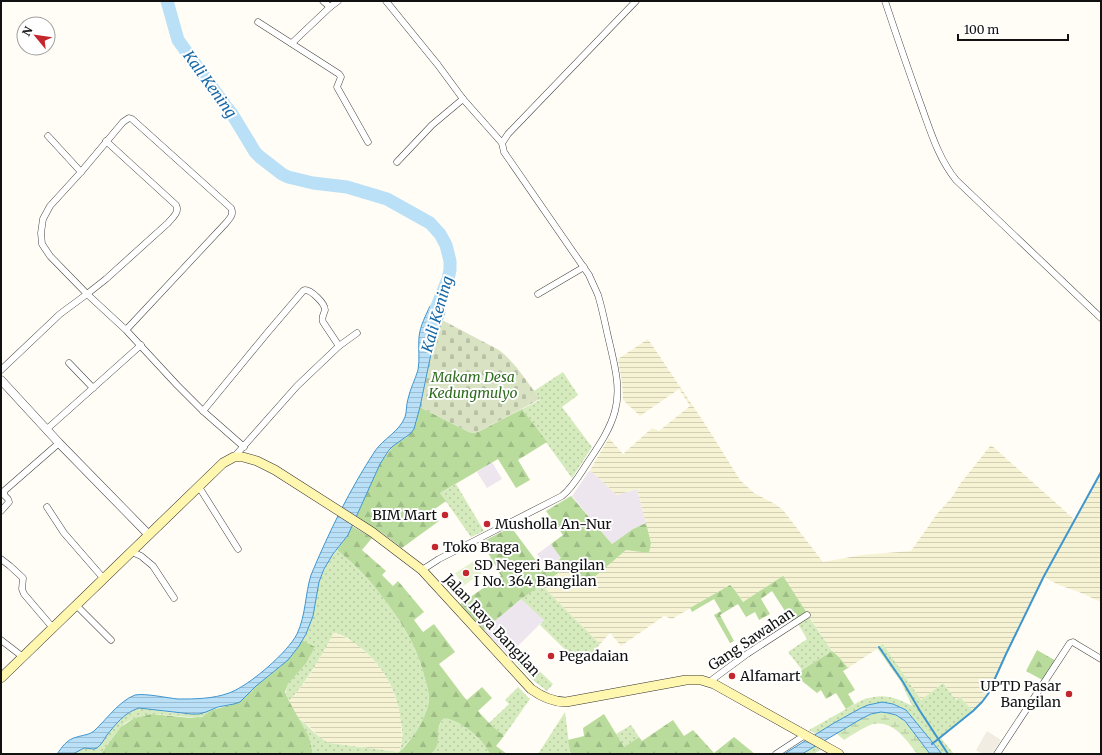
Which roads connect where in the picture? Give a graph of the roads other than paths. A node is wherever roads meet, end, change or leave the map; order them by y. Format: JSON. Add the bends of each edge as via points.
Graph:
{"nodes":[{"id":1,"x":323,"y":1,"type":"edge"},
{"id":2,"x":338,"y":1,"type":"edge"},
{"id":3,"x":386,"y":1,"type":"edge"},
{"id":4,"x":636,"y":1,"type":"edge"},
{"id":5,"x":885,"y":1,"type":"edge"},
{"id":6,"x":330,"y":7,"type":"junction"},
{"id":7,"x":258,"y":22,"type":"dead end"},
{"id":8,"x":292,"y":43,"type":"junction"},
{"id":9,"x":463,"y":98,"type":"junction"},
{"id":10,"x":48,"y":136,"type":"dead end"},
{"id":11,"x":106,"y":141,"type":"junction"},
{"id":12,"x":368,"y":142,"type":"dead end"},
{"id":13,"x":502,"y":143,"type":"junction"},
{"id":14,"x":397,"y":162,"type":"dead end"},
{"id":15,"x":81,"y":172,"type":"junction"},
{"id":16,"x":584,"y":267,"type":"junction"},
{"id":17,"x":87,"y":294,"type":"junction"},
{"id":18,"x":538,"y":294,"type":"dead end"},
{"id":19,"x":1101,"y":318,"type":"edge"},
{"id":20,"x":126,"y":330,"type":"junction"},
{"id":21,"x":357,"y":333,"type":"dead end"},
{"id":22,"x":141,"y":345,"type":"junction"},
{"id":23,"x":339,"y":346,"type":"junction"},
{"id":24,"x":69,"y":363,"type":"dead end"},
{"id":25,"x":1,"y":370,"type":"edge"},
{"id":26,"x":1,"y":380,"type":"edge"},
{"id":27,"x":93,"y":388,"type":"junction"},
{"id":28,"x":203,"y":411,"type":"junction"},
{"id":29,"x":46,"y":429,"type":"junction"},
{"id":30,"x":59,"y":443,"type":"junction"},
{"id":31,"x":244,"y":447,"type":"junction"},
{"id":32,"x":234,"y":457,"type":"junction"},
{"id":33,"x":199,"y":487,"type":"junction"},
{"id":34,"x":47,"y":507,"type":"dead end"},
{"id":35,"x":1,"y":511,"type":"edge"},
{"id":36,"x":149,"y":535,"type":"junction"},
{"id":37,"x":238,"y":550,"type":"dead end"},
{"id":38,"x":132,"y":552,"type":"junction"},
{"id":39,"x":1,"y":559,"type":"edge"},
{"id":40,"x":422,"y":570,"type":"junction"},
{"id":41,"x":104,"y":578,"type":"junction"},
{"id":42,"x":174,"y":598,"type":"dead end"},
{"id":43,"x":76,"y":605,"type":"junction"},
{"id":44,"x":806,"y":615,"type":"dead end"},
{"id":45,"x":53,"y":628,"type":"junction"},
{"id":46,"x":1,"y":640,"type":"edge"},
{"id":47,"x":111,"y":640,"type":"dead end"},
{"id":48,"x":23,"y":657,"type":"junction"},
{"id":49,"x":1101,"y":659,"type":"edge"},
{"id":50,"x":1,"y":678,"type":"edge"},
{"id":51,"x":709,"y":682,"type":"junction"},
{"id":52,"x":806,"y":736,"type":"junction"},
{"id":53,"x":776,"y":754,"type":"edge"},
{"id":54,"x":839,"y":754,"type":"edge"},
{"id":55,"x":997,"y":754,"type":"edge"}],
"edges":[{"from":1,"to":6,"type":"street"},
{"from":2,"to":6,"type":"street"},
{"from":3,"to":9,"type":"street"},
{"from":4,"to":13,"type":"street"},
{"from":5,"to":19,"type":"street","via":[[936,146],[947,168],[956,180]]},
{"from":6,"to":8,"type":"street"},
{"from":7,"to":8,"type":"street"},
{"from":8,"to":12,"type":"street","via":[[341,76],[337,87]]},
{"from":9,"to":13,"type":"street"},
{"from":9,"to":14,"type":"street","via":[[432,125]]},
{"from":10,"to":15,"type":"street"},
{"from":11,"to":15,"type":"street"},
{"from":11,"to":17,"type":"street","via":[[178,207],[168,223]]},
{"from":11,"to":20,"type":"street","via":[[126,119],[130,118],[232,211],[226,223]]},
{"from":13,"to":16,"type":"street","via":[[504,152]]},
{"from":15,"to":17,"type":"street","via":[[50,206],[43,219],[41,233],[42,244],[50,256]]},
{"from":16,"to":18,"type":"street"},
{"from":16,"to":40,"type":"street","via":[[600,302],[617,378],[616,404],[607,432],[573,484],[562,496]]},
{"from":17,"to":20,"type":"street"},
{"from":17,"to":25,"type":"street","via":[[60,314]]},
{"from":20,"to":22,"type":"street"},
{"from":21,"to":23,"type":"street"},
{"from":22,"to":27,"type":"street"},
{"from":22,"to":28,"type":"street"},
{"from":23,"to":28,"type":"street","via":[[322,322],[325,308],[323,304],[310,291],[305,290]]},
{"from":23,"to":31,"type":"street","via":[[297,386]]},
{"from":24,"to":27,"type":"street"},
{"from":26,"to":29,"type":"street"},
{"from":27,"to":29,"type":"street"},
{"from":28,"to":31,"type":"street"},
{"from":29,"to":30,"type":"street"},
{"from":30,"to":35,"type":"street","via":[[4,491],[8,502]]},
{"from":30,"to":36,"type":"street"},
{"from":31,"to":32,"type":"street"},
{"from":32,"to":33,"type":"main road","via":[[223,463]]},
{"from":32,"to":40,"type":"main road","name":"Jalan Raya Bangilan","via":[[257,461],[275,470],[389,544]]},
{"from":33,"to":36,"type":"main road"},
{"from":33,"to":37,"type":"street"},
{"from":34,"to":41,"type":"street","via":[[64,533]]},
{"from":36,"to":38,"type":"main road"},
{"from":38,"to":41,"type":"main road"},
{"from":38,"to":42,"type":"street","via":[[154,566]]},
{"from":39,"to":45,"type":"street","via":[[23,578],[24,594]]},
{"from":40,"to":51,"type":"main road","name":"Jalan Raya Bangilan","via":[[532,689],[550,700],[566,702],[686,680]]},
{"from":41,"to":43,"type":"main road"},
{"from":43,"to":45,"type":"main road"},
{"from":43,"to":47,"type":"street"},
{"from":44,"to":51,"type":"street","name":"Gang Sawahan"},
{"from":45,"to":48,"type":"main road"},
{"from":46,"to":48,"type":"street"},
{"from":48,"to":50,"type":"main road"},
{"from":49,"to":55,"type":"street","via":[[1071,642]]},
{"from":51,"to":52,"type":"main road","name":"Jalan Raya Bangilan"},
{"from":52,"to":53,"type":"street"},
{"from":52,"to":54,"type":"main road","name":"Jalan Raya Bangilan"}]}
